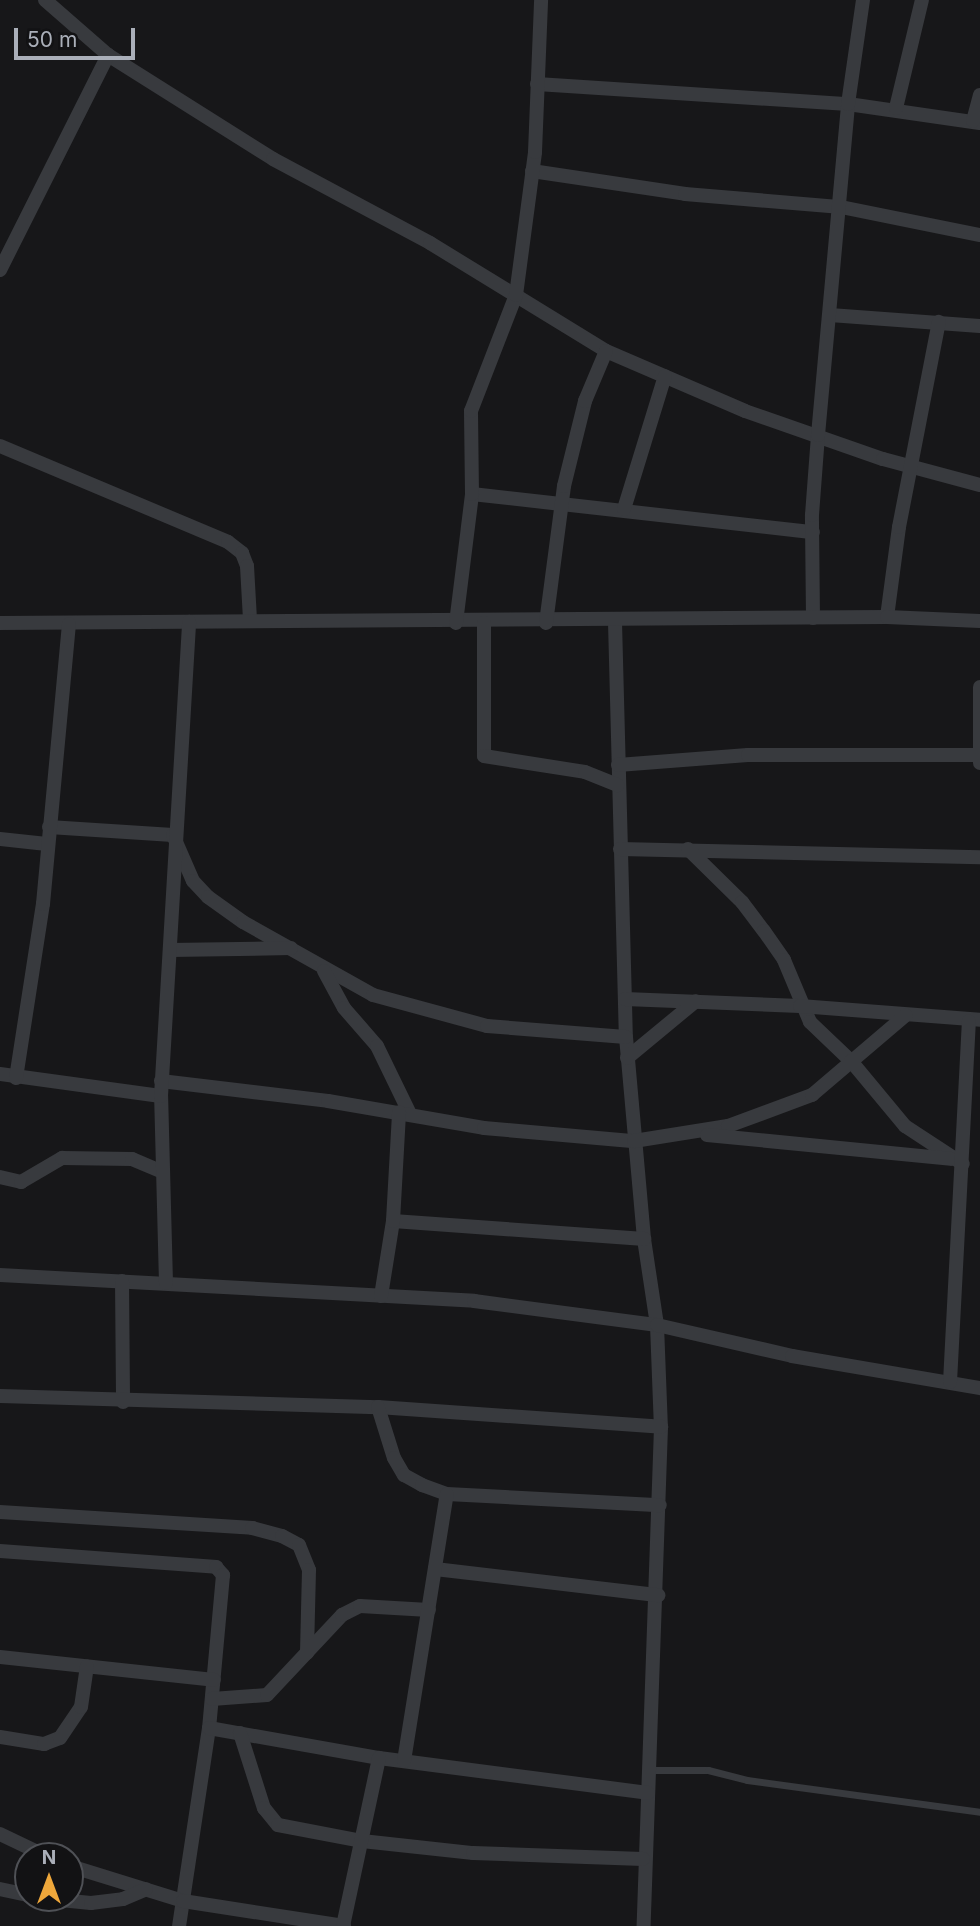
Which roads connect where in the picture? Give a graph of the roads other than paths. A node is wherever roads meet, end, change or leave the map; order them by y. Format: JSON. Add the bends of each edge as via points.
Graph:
{"nodes":[{"id":1,"x":45,"y":0,"type":"edge"},
{"id":2,"x":541,"y":0,"type":"edge"},
{"id":3,"x":863,"y":0,"type":"edge"},
{"id":4,"x":922,"y":0,"type":"edge"},
{"id":5,"x":108,"y":55,"type":"junction"},
{"id":6,"x":537,"y":84,"type":"junction"},
{"id":7,"x":980,"y":95,"type":"edge"},
{"id":8,"x":848,"y":104,"type":"junction"},
{"id":9,"x":896,"y":108,"type":"junction"},
{"id":10,"x":976,"y":122,"type":"edge"},
{"id":11,"x":532,"y":171,"type":"junction"},
{"id":12,"x":841,"y":207,"type":"junction"},
{"id":13,"x":980,"y":235,"type":"edge"},
{"id":14,"x":0,"y":270,"type":"edge"},
{"id":15,"x":516,"y":295,"type":"junction"},
{"id":16,"x":830,"y":314,"type":"junction"},
{"id":17,"x":939,"y":322,"type":"junction"},
{"id":18,"x":980,"y":326,"type":"edge"},
{"id":19,"x":606,"y":351,"type":"junction"},
{"id":20,"x":665,"y":376,"type":"junction"},
{"id":21,"x":818,"y":435,"type":"junction"},
{"id":22,"x":0,"y":446,"type":"edge"},
{"id":23,"x":912,"y":467,"type":"junction"},
{"id":24,"x":980,"y":485,"type":"edge"},
{"id":25,"x":472,"y":494,"type":"junction"},
{"id":26,"x":562,"y":501,"type":"junction"},
{"id":27,"x":624,"y":509,"type":"junction"},
{"id":28,"x":813,"y":532,"type":"junction"},
{"id":29,"x":887,"y":617,"type":"junction"},
{"id":30,"x":813,"y":618,"type":"junction"},
{"id":31,"x":250,"y":620,"type":"junction"},
{"id":32,"x":980,"y":621,"type":"edge"},
{"id":33,"x":189,"y":622,"type":"junction"},
{"id":34,"x":614,"y":622,"type":"junction"},
{"id":35,"x":0,"y":623,"type":"edge"},
{"id":36,"x":456,"y":623,"type":"junction"},
{"id":37,"x":484,"y":623,"type":"junction"},
{"id":38,"x":546,"y":623,"type":"junction"},
{"id":39,"x":69,"y":624,"type":"junction"},
{"id":40,"x":980,"y":687,"type":"edge"},
{"id":41,"x":979,"y":759,"type":"edge"},
{"id":42,"x":618,"y":765,"type":"junction"},
{"id":43,"x":618,"y":785,"type":"junction"},
{"id":44,"x":49,"y":827,"type":"junction"},
{"id":45,"x":173,"y":835,"type":"junction"},
{"id":46,"x":0,"y":839,"type":"edge"},
{"id":47,"x":47,"y":844,"type":"junction"},
{"id":48,"x":620,"y":849,"type":"junction"},
{"id":49,"x":688,"y":849,"type":"junction"},
{"id":50,"x":980,"y":857,"type":"edge"},
{"id":51,"x":292,"y":948,"type":"junction"},
{"id":52,"x":170,"y":950,"type":"junction"},
{"id":53,"x":324,"y":970,"type":"junction"},
{"id":54,"x":625,"y":999,"type":"junction"},
{"id":55,"x":696,"y":1001,"type":"junction"},
{"id":56,"x":800,"y":1006,"type":"junction"},
{"id":57,"x":906,"y":1015,"type":"junction"},
{"id":58,"x":974,"y":1020,"type":"edge"},
{"id":59,"x":626,"y":1037,"type":"junction"},
{"id":60,"x":627,"y":1058,"type":"junction"},
{"id":61,"x":851,"y":1061,"type":"junction"},
{"id":62,"x":0,"y":1074,"type":"edge"},
{"id":63,"x":16,"y":1078,"type":"junction"},
{"id":64,"x":161,"y":1081,"type":"junction"},
{"id":65,"x":160,"y":1096,"type":"junction"},
{"id":66,"x":405,"y":1113,"type":"junction"},
{"id":67,"x":695,"y":1134,"type":"junction"},
{"id":68,"x":634,"y":1141,"type":"junction"},
{"id":69,"x":957,"y":1162,"type":"junction"},
{"id":70,"x":162,"y":1172,"type":"junction"},
{"id":71,"x":0,"y":1177,"type":"edge"},
{"id":72,"x":393,"y":1221,"type":"junction"},
{"id":73,"x":644,"y":1239,"type":"junction"},
{"id":74,"x":0,"y":1275,"type":"edge"},
{"id":75,"x":122,"y":1281,"type":"junction"},
{"id":76,"x":166,"y":1283,"type":"junction"},
{"id":77,"x":381,"y":1296,"type":"junction"},
{"id":78,"x":657,"y":1325,"type":"junction"},
{"id":79,"x":950,"y":1382,"type":"junction"},
{"id":80,"x":980,"y":1388,"type":"edge"},
{"id":81,"x":0,"y":1396,"type":"edge"},
{"id":82,"x":122,"y":1402,"type":"junction"},
{"id":83,"x":378,"y":1407,"type":"junction"},
{"id":84,"x":661,"y":1427,"type":"junction"},
{"id":85,"x":447,"y":1494,"type":"junction"},
{"id":86,"x":660,"y":1505,"type":"junction"},
{"id":87,"x":0,"y":1512,"type":"edge"},
{"id":88,"x":0,"y":1551,"type":"edge"},
{"id":89,"x":435,"y":1569,"type":"junction"},
{"id":90,"x":657,"y":1595,"type":"junction"},
{"id":91,"x":429,"y":1609,"type":"junction"},
{"id":92,"x":307,"y":1653,"type":"junction"},
{"id":93,"x":0,"y":1657,"type":"edge"},
{"id":94,"x":87,"y":1666,"type":"junction"},
{"id":95,"x":214,"y":1680,"type":"junction"},
{"id":96,"x":212,"y":1699,"type":"junction"},
{"id":97,"x":209,"y":1728,"type":"junction"},
{"id":98,"x":240,"y":1733,"type":"junction"},
{"id":99,"x":0,"y":1737,"type":"edge"},
{"id":100,"x":379,"y":1758,"type":"junction"},
{"id":101,"x":404,"y":1760,"type":"junction"},
{"id":102,"x":649,"y":1770,"type":"junction"},
{"id":103,"x":648,"y":1793,"type":"junction"},
{"id":104,"x":980,"y":1811,"type":"edge"},
{"id":105,"x":0,"y":1834,"type":"edge"},
{"id":106,"x":362,"y":1841,"type":"junction"},
{"id":107,"x":17,"y":1842,"type":"edge"},
{"id":108,"x":643,"y":1860,"type":"junction"},
{"id":109,"x":84,"y":1870,"type":"edge"},
{"id":110,"x":146,"y":1889,"type":"junction"},
{"id":111,"x":183,"y":1901,"type":"junction"},
{"id":112,"x":84,"y":1902,"type":"edge"},
{"id":113,"x":180,"y":1926,"type":"edge"},
{"id":114,"x":344,"y":1926,"type":"edge"},
{"id":115,"x":644,"y":1926,"type":"edge"}],
"edges":[{"from":1,"to":5,"type":"street"},
{"from":2,"to":6,"type":"street"},
{"from":3,"to":8,"type":"street"},
{"from":4,"to":9,"type":"street"},
{"from":5,"to":14,"type":"street"},
{"from":5,"to":15,"type":"street","via":[[273,159]]},
{"from":6,"to":8,"type":"street"},
{"from":6,"to":11,"type":"street"},
{"from":7,"to":10,"type":"street"},
{"from":8,"to":9,"type":"street"},
{"from":8,"to":12,"type":"street"},
{"from":9,"to":10,"type":"street"},
{"from":11,"to":12,"type":"street","via":[[685,194]]},
{"from":11,"to":15,"type":"street"},
{"from":12,"to":13,"type":"street"},
{"from":12,"to":16,"type":"street"},
{"from":15,"to":19,"type":"street"},
{"from":15,"to":25,"type":"street","via":[[471,411]]},
{"from":16,"to":17,"type":"street"},
{"from":16,"to":21,"type":"street"},
{"from":17,"to":18,"type":"street"},
{"from":17,"to":23,"type":"street"},
{"from":19,"to":20,"type":"street"},
{"from":19,"to":26,"type":"street","via":[[585,401]]},
{"from":20,"to":21,"type":"street"},
{"from":20,"to":27,"type":"street"},
{"from":21,"to":23,"type":"street"},
{"from":21,"to":28,"type":"street"},
{"from":22,"to":31,"type":"street","via":[[228,542],[242,553],[247,566]]},
{"from":23,"to":24,"type":"street"},
{"from":23,"to":29,"type":"street"},
{"from":25,"to":26,"type":"street"},
{"from":25,"to":36,"type":"street"},
{"from":26,"to":27,"type":"street"},
{"from":26,"to":38,"type":"street"},
{"from":27,"to":28,"type":"street"},
{"from":28,"to":30,"type":"street"},
{"from":29,"to":30,"type":"street"},
{"from":29,"to":32,"type":"street"},
{"from":30,"to":34,"type":"street"},
{"from":31,"to":33,"type":"street"},
{"from":31,"to":36,"type":"street"},
{"from":33,"to":39,"type":"street"},
{"from":33,"to":45,"type":"street"},
{"from":34,"to":38,"type":"street"},
{"from":34,"to":42,"type":"street"},
{"from":35,"to":39,"type":"street"},
{"from":36,"to":37,"type":"street"},
{"from":37,"to":38,"type":"street"},
{"from":37,"to":43,"type":"street","via":[[484,756],[585,772]]},
{"from":39,"to":44,"type":"street"},
{"from":40,"to":41,"type":"street"},
{"from":41,"to":42,"type":"street","via":[[748,755]]},
{"from":42,"to":43,"type":"street"},
{"from":43,"to":48,"type":"street"},
{"from":44,"to":45,"type":"street"},
{"from":44,"to":47,"type":"street"},
{"from":45,"to":51,"type":"street","via":[[193,881],[208,897]]},
{"from":45,"to":52,"type":"street"},
{"from":46,"to":47,"type":"street"},
{"from":47,"to":63,"type":"street"},
{"from":48,"to":49,"type":"street"},
{"from":48,"to":54,"type":"street"},
{"from":49,"to":50,"type":"street"},
{"from":49,"to":56,"type":"street","via":[[743,902],[764,931],[784,960]]},
{"from":51,"to":52,"type":"street"},
{"from":51,"to":53,"type":"street"},
{"from":52,"to":64,"type":"street"},
{"from":53,"to":59,"type":"street","via":[[348,985],[428,1013],[540,1033]]},
{"from":53,"to":66,"type":"street","via":[[344,1008],[377,1046]]},
{"from":54,"to":55,"type":"street"},
{"from":54,"to":59,"type":"street"},
{"from":55,"to":56,"type":"street"},
{"from":55,"to":60,"type":"street"},
{"from":56,"to":57,"type":"street"},
{"from":56,"to":61,"type":"street","via":[[810,1022]]},
{"from":57,"to":58,"type":"street"},
{"from":57,"to":61,"type":"street"},
{"from":58,"to":69,"type":"street"},
{"from":59,"to":60,"type":"street"},
{"from":60,"to":68,"type":"street"},
{"from":61,"to":67,"type":"street","via":[[811,1095]]},
{"from":61,"to":69,"type":"street","via":[[889,1110]]},
{"from":62,"to":63,"type":"street"},
{"from":63,"to":65,"type":"street"},
{"from":64,"to":65,"type":"street"},
{"from":64,"to":66,"type":"street"},
{"from":65,"to":70,"type":"street"},
{"from":66,"to":68,"type":"street","via":[[484,1128]]},
{"from":66,"to":72,"type":"street"},
{"from":67,"to":68,"type":"street"},
{"from":67,"to":69,"type":"street"},
{"from":68,"to":73,"type":"street"},
{"from":69,"to":79,"type":"street"},
{"from":70,"to":71,"type":"street","via":[[131,1159],[62,1158],[21,1182]]},
{"from":70,"to":76,"type":"street"},
{"from":72,"to":73,"type":"street"},
{"from":72,"to":77,"type":"street"},
{"from":73,"to":78,"type":"street"},
{"from":74,"to":75,"type":"street"},
{"from":75,"to":76,"type":"street"},
{"from":75,"to":82,"type":"street"},
{"from":76,"to":77,"type":"street"},
{"from":77,"to":78,"type":"street","via":[[474,1301]]},
{"from":78,"to":79,"type":"street","via":[[792,1356]]},
{"from":78,"to":84,"type":"street"},
{"from":79,"to":80,"type":"street"},
{"from":81,"to":82,"type":"street"},
{"from":82,"to":83,"type":"street"},
{"from":83,"to":84,"type":"street"},
{"from":83,"to":85,"type":"street","via":[[404,1475]]},
{"from":84,"to":86,"type":"street"},
{"from":85,"to":86,"type":"street"},
{"from":85,"to":89,"type":"street"},
{"from":86,"to":90,"type":"street"},
{"from":87,"to":92,"type":"street","via":[[252,1528],[282,1536],[299,1545],[309,1570]]},
{"from":88,"to":95,"type":"street","via":[[216,1567],[223,1575],[223,1591]]},
{"from":89,"to":90,"type":"street"},
{"from":89,"to":91,"type":"street"},
{"from":90,"to":102,"type":"street"},
{"from":91,"to":92,"type":"street","via":[[360,1605],[342,1615]]},
{"from":91,"to":101,"type":"street"},
{"from":92,"to":96,"type":"street","via":[[267,1695]]},
{"from":93,"to":94,"type":"street"},
{"from":94,"to":95,"type":"street"},
{"from":94,"to":99,"type":"street","via":[[81,1707],[60,1738],[44,1744]]},
{"from":95,"to":96,"type":"street"},
{"from":96,"to":97,"type":"street"},
{"from":97,"to":98,"type":"street"},
{"from":97,"to":111,"type":"street"},
{"from":98,"to":100,"type":"street"},
{"from":98,"to":106,"type":"street","via":[[264,1808],[278,1825]]},
{"from":100,"to":101,"type":"street"},
{"from":100,"to":106,"type":"street"},
{"from":101,"to":103,"type":"street"},
{"from":102,"to":103,"type":"street"},
{"from":102,"to":104,"type":"lane","via":[[708,1770],[747,1780]]},
{"from":103,"to":108,"type":"street"},
{"from":105,"to":107,"type":"street"},
{"from":106,"to":108,"type":"street","via":[[473,1853]]},
{"from":106,"to":114,"type":"street"},
{"from":108,"to":115,"type":"street"},
{"from":109,"to":110,"type":"street"},
{"from":110,"to":111,"type":"street"},
{"from":110,"to":112,"type":"street","via":[[123,1899]]},
{"from":111,"to":113,"type":"street"},
{"from":111,"to":114,"type":"street"}]}
